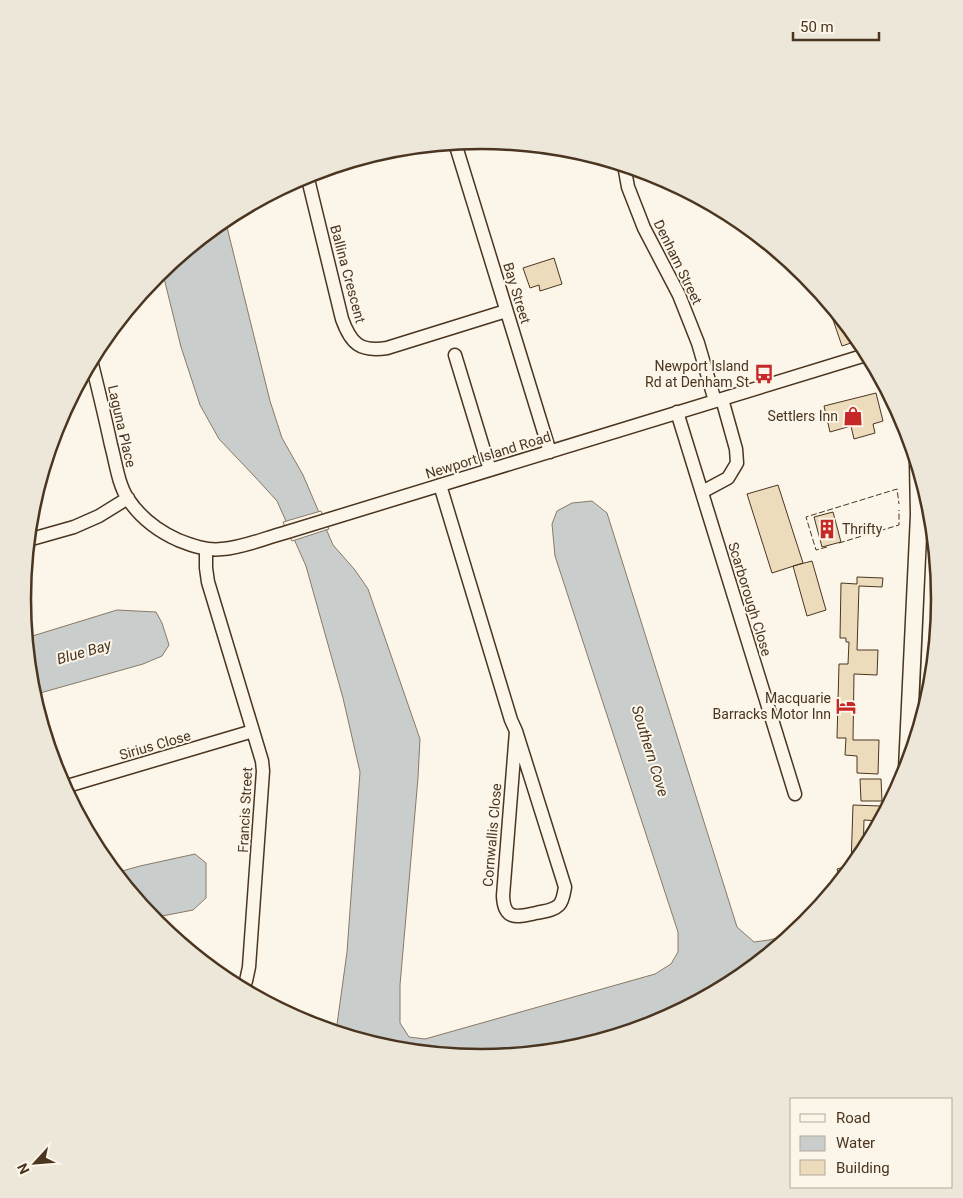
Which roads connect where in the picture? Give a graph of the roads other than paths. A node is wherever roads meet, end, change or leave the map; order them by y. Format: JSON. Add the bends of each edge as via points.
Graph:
{"nodes":[{"id":1,"x":457,"y":150,"type":"edge"},
{"id":2,"x":625,"y":173,"type":"edge"},
{"id":3,"x":309,"y":183,"type":"edge"},
{"id":4,"x":506,"y":311,"type":"junction"},
{"id":5,"x":455,"y":355,"type":"dead end"},
{"id":6,"x":861,"y":357,"type":"edge"},
{"id":7,"x":94,"y":371,"type":"edge"},
{"id":8,"x":718,"y":400,"type":"junction"},
{"id":9,"x":677,"y":412,"type":"junction"},
{"id":10,"x":550,"y":452,"type":"junction"},
{"id":11,"x":490,"y":470,"type":"junction"},
{"id":12,"x":440,"y":485,"type":"junction"},
{"id":13,"x":702,"y":492,"type":"junction"},
{"id":14,"x":919,"y":493,"type":"edge"},
{"id":15,"x":128,"y":498,"type":"junction"},
{"id":16,"x":35,"y":538,"type":"edge"},
{"id":17,"x":206,"y":549,"type":"junction"},
{"id":18,"x":913,"y":726,"type":"edge"},
{"id":19,"x":254,"y":731,"type":"junction"},
{"id":20,"x":516,"y":731,"type":"junction"},
{"id":21,"x":72,"y":785,"type":"edge"},
{"id":22,"x":795,"y":794,"type":"dead end"},
{"id":23,"x":245,"y":982,"type":"edge"}],
"edges":[{"from":1,"to":4,"type":"street","name":"Bay Street"},
{"from":2,"to":8,"type":"street","name":"Denham Street","via":[[644,228],[680,295]]},
{"from":3,"to":4,"type":"street","name":"Ballina Crescent","via":[[342,319],[354,342],[368,349],[387,348]]},
{"from":4,"to":10,"type":"street","name":"Bay Street"},
{"from":5,"to":11,"type":"street"},
{"from":6,"to":8,"type":"street","name":"Newport Island Road"},
{"from":7,"to":15,"type":"street","name":"Laguna Place","via":[[119,477]]},
{"from":8,"to":9,"type":"street","name":"Newport Island Road"},
{"from":8,"to":13,"type":"street","name":"Denham Street","via":[[736,449],[737,463],[728,478]]},
{"from":9,"to":10,"type":"street","name":"Newport Island Road"},
{"from":9,"to":13,"type":"street","name":"Scarborough Close"},
{"from":10,"to":11,"type":"street","name":"Newport Island Road"},
{"from":11,"to":12,"type":"street","name":"Newport Island Road"},
{"from":12,"to":17,"type":"street","name":"Newport Island Road","via":[[240,546]]},
{"from":12,"to":20,"type":"street","name":"Cornwallis Close"},
{"from":13,"to":22,"type":"street","name":"Scarborough Close"},
{"from":14,"to":18,"type":"main road"},
{"from":15,"to":16,"type":"street","via":[[74,527]]},
{"from":15,"to":17,"type":"street","name":"Newport Island Road","via":[[153,526],[189,545]]},
{"from":17,"to":19,"type":"street","name":"Francis Street","via":[[208,582]]},
{"from":19,"to":21,"type":"street","name":"Sirius Close"},
{"from":19,"to":23,"type":"street","name":"Francis Street","via":[[262,761],[263,782]]},
{"from":20,"to":20,"type":"street","name":"Cornwallis Close","via":[[565,887],[560,904],[552,910],[522,916],[507,913],[503,905]]}]}
